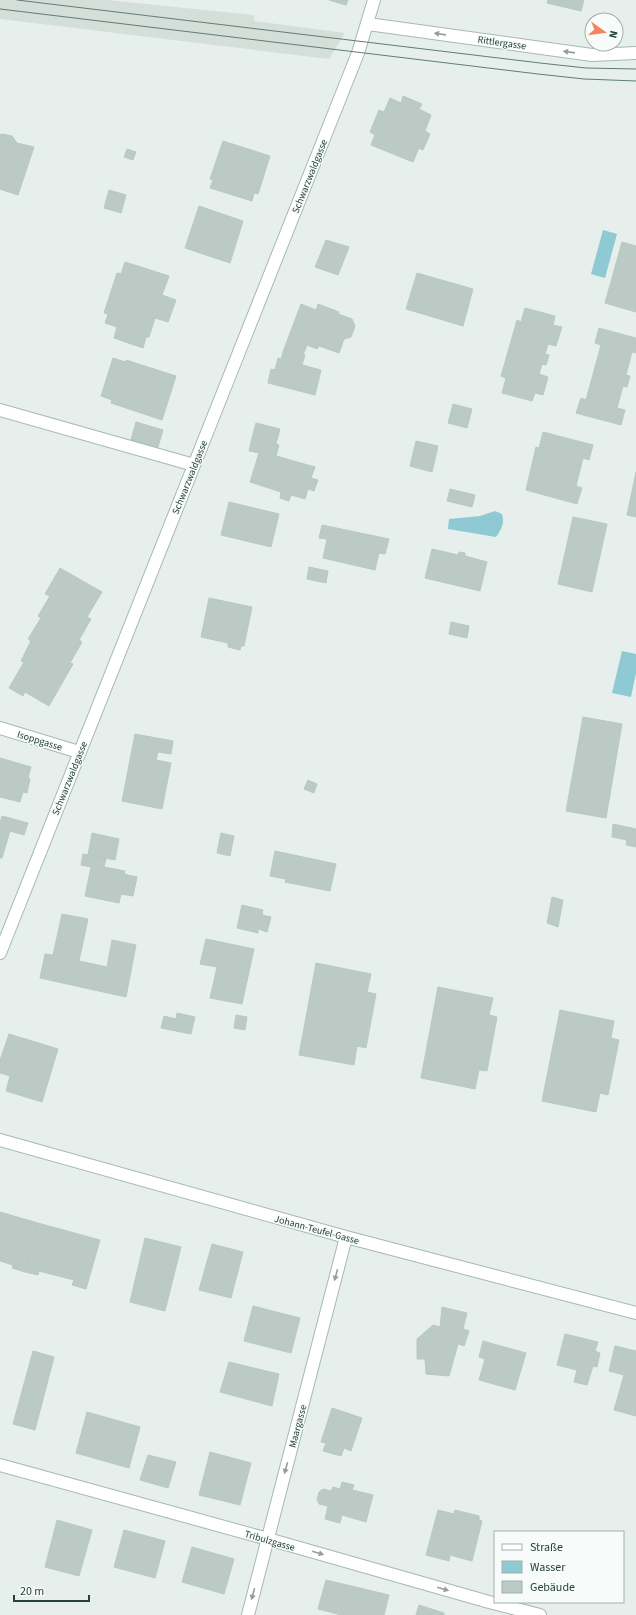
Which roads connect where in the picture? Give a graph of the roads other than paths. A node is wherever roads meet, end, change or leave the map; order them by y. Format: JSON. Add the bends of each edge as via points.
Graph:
{"nodes":[{"id":1,"x":374,"y":0,"type":"edge"},
{"id":2,"x":368,"y":24,"type":"junction"},
{"id":3,"x":636,"y":53,"type":"edge"},
{"id":4,"x":0,"y":410,"type":"edge"},
{"id":5,"x":194,"y":465,"type":"junction"},
{"id":6,"x":0,"y":728,"type":"edge"},
{"id":7,"x":79,"y":752,"type":"junction"},
{"id":8,"x":0,"y":953,"type":"edge"},
{"id":9,"x":0,"y":1140,"type":"edge"},
{"id":10,"x":346,"y":1237,"type":"junction"},
{"id":11,"x":636,"y":1313,"type":"edge"},
{"id":12,"x":0,"y":1465,"type":"edge"},
{"id":13,"x":268,"y":1539,"type":"junction"},
{"id":14,"x":248,"y":1615,"type":"edge"},
{"id":15,"x":540,"y":1615,"type":"edge"}],
"edges":[{"from":1,"to":2,"type":"street","name":"Schwarzwaldgasse"},
{"from":3,"to":2,"type":"street","name":"Rittlergasse","one_way":true,"via":[[592,55]]},
{"from":2,"to":5,"type":"street","name":"Schwarzwaldgasse"},
{"from":4,"to":5,"type":"street"},
{"from":5,"to":7,"type":"street","name":"Schwarzwaldgasse"},
{"from":6,"to":7,"type":"street","name":"Isoppgasse"},
{"from":7,"to":8,"type":"street","name":"Schwarzwaldgasse"},
{"from":9,"to":10,"type":"street","name":"Johann-Teufel-Gasse"},
{"from":10,"to":11,"type":"street","name":"Johann-Teufel-Gasse"},
{"from":10,"to":13,"type":"street","name":"Maargasse","one_way":true},
{"from":12,"to":13,"type":"street","name":"Tribulzgasse"},
{"from":13,"to":14,"type":"street","name":"Maargasse","one_way":true},
{"from":13,"to":15,"type":"street","name":"Tribulzgasse","one_way":true}]}
